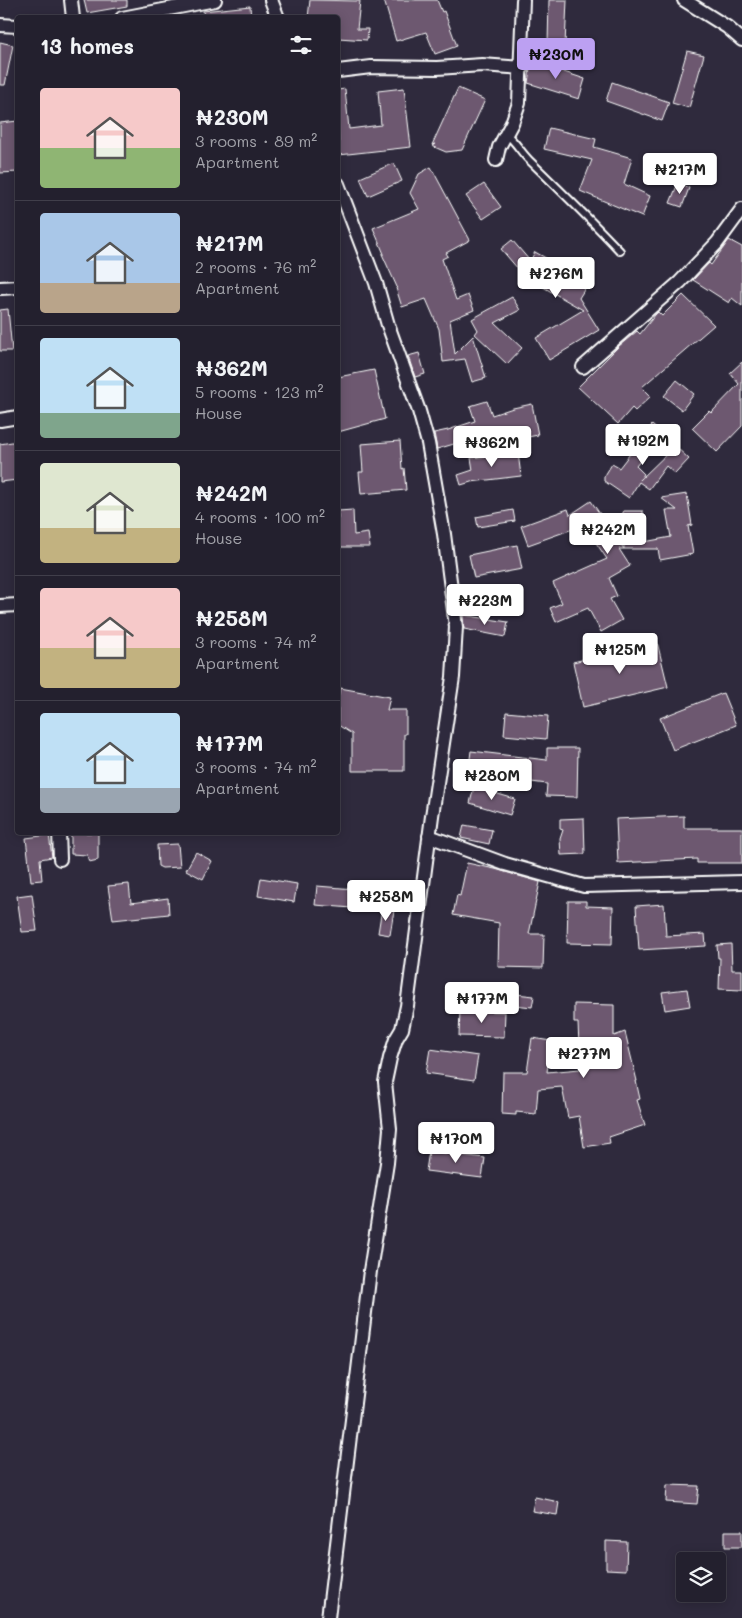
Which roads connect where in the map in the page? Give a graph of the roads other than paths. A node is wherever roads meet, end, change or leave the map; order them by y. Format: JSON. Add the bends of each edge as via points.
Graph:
{"nodes":[{"id":1,"x":71,"y":0,"type":"edge"},
{"id":2,"x":215,"y":0,"type":"edge"},
{"id":3,"x":271,"y":0,"type":"edge"},
{"id":4,"x":523,"y":0,"type":"edge"},
{"id":5,"x":684,"y":0,"type":"edge"},
{"id":6,"x":73,"y":15,"type":"edge"},
{"id":7,"x":138,"y":15,"type":"edge"},
{"id":8,"x":277,"y":15,"type":"edge"},
{"id":9,"x":0,"y":25,"type":"edge"},
{"id":10,"x":15,"y":26,"type":"edge"},
{"id":11,"x":742,"y":40,"type":"edge"},
{"id":12,"x":522,"y":68,"type":"junction"},
{"id":13,"x":340,"y":71,"type":"edge"},
{"id":14,"x":506,"y":134,"type":"junction"},
{"id":15,"x":496,"y":160,"type":"dead end"},
{"id":16,"x":340,"y":189,"type":"edge"},
{"id":17,"x":742,"y":209,"type":"edge"},
{"id":18,"x":620,"y":251,"type":"dead end"},
{"id":19,"x":0,"y":288,"type":"edge"},
{"id":20,"x":15,"y":288,"type":"edge"},
{"id":21,"x":583,"y":367,"type":"dead end"},
{"id":22,"x":15,"y":418,"type":"edge"},
{"id":23,"x":0,"y":420,"type":"edge"},
{"id":24,"x":0,"y":606,"type":"edge"},
{"id":25,"x":15,"y":606,"type":"edge"},
{"id":26,"x":59,"y":835,"type":"edge"},
{"id":27,"x":429,"y":836,"type":"junction"},
{"id":28,"x":60,"y":859,"type":"dead end"},
{"id":29,"x":742,"y":882,"type":"edge"},
{"id":30,"x":328,"y":1618,"type":"edge"}],
"edges":[{"from":1,"to":6,"type":"street"},
{"from":2,"to":7,"type":"street"},
{"from":3,"to":8,"type":"street"},
{"from":4,"to":12,"type":"street"},
{"from":5,"to":11,"type":"street"},
{"from":9,"to":10,"type":"street"},
{"from":12,"to":13,"type":"street","via":[[482,65]]},
{"from":12,"to":14,"type":"street","via":[[519,103]]},
{"from":14,"to":15,"type":"street"},
{"from":14,"to":18,"type":"lane"},
{"from":16,"to":27,"type":"street","via":[[419,411],[446,544],[456,627],[453,677]]},
{"from":17,"to":21,"type":"street","via":[[717,243],[680,282]]},
{"from":19,"to":20,"type":"street"},
{"from":22,"to":23,"type":"street"},
{"from":24,"to":25,"type":"street"},
{"from":26,"to":28,"type":"street"},
{"from":27,"to":29,"type":"street","via":[[504,864],[584,886]]},
{"from":27,"to":30,"type":"street","via":[[407,1006],[385,1082],[390,1129],[387,1163],[370,1271]]}]}
